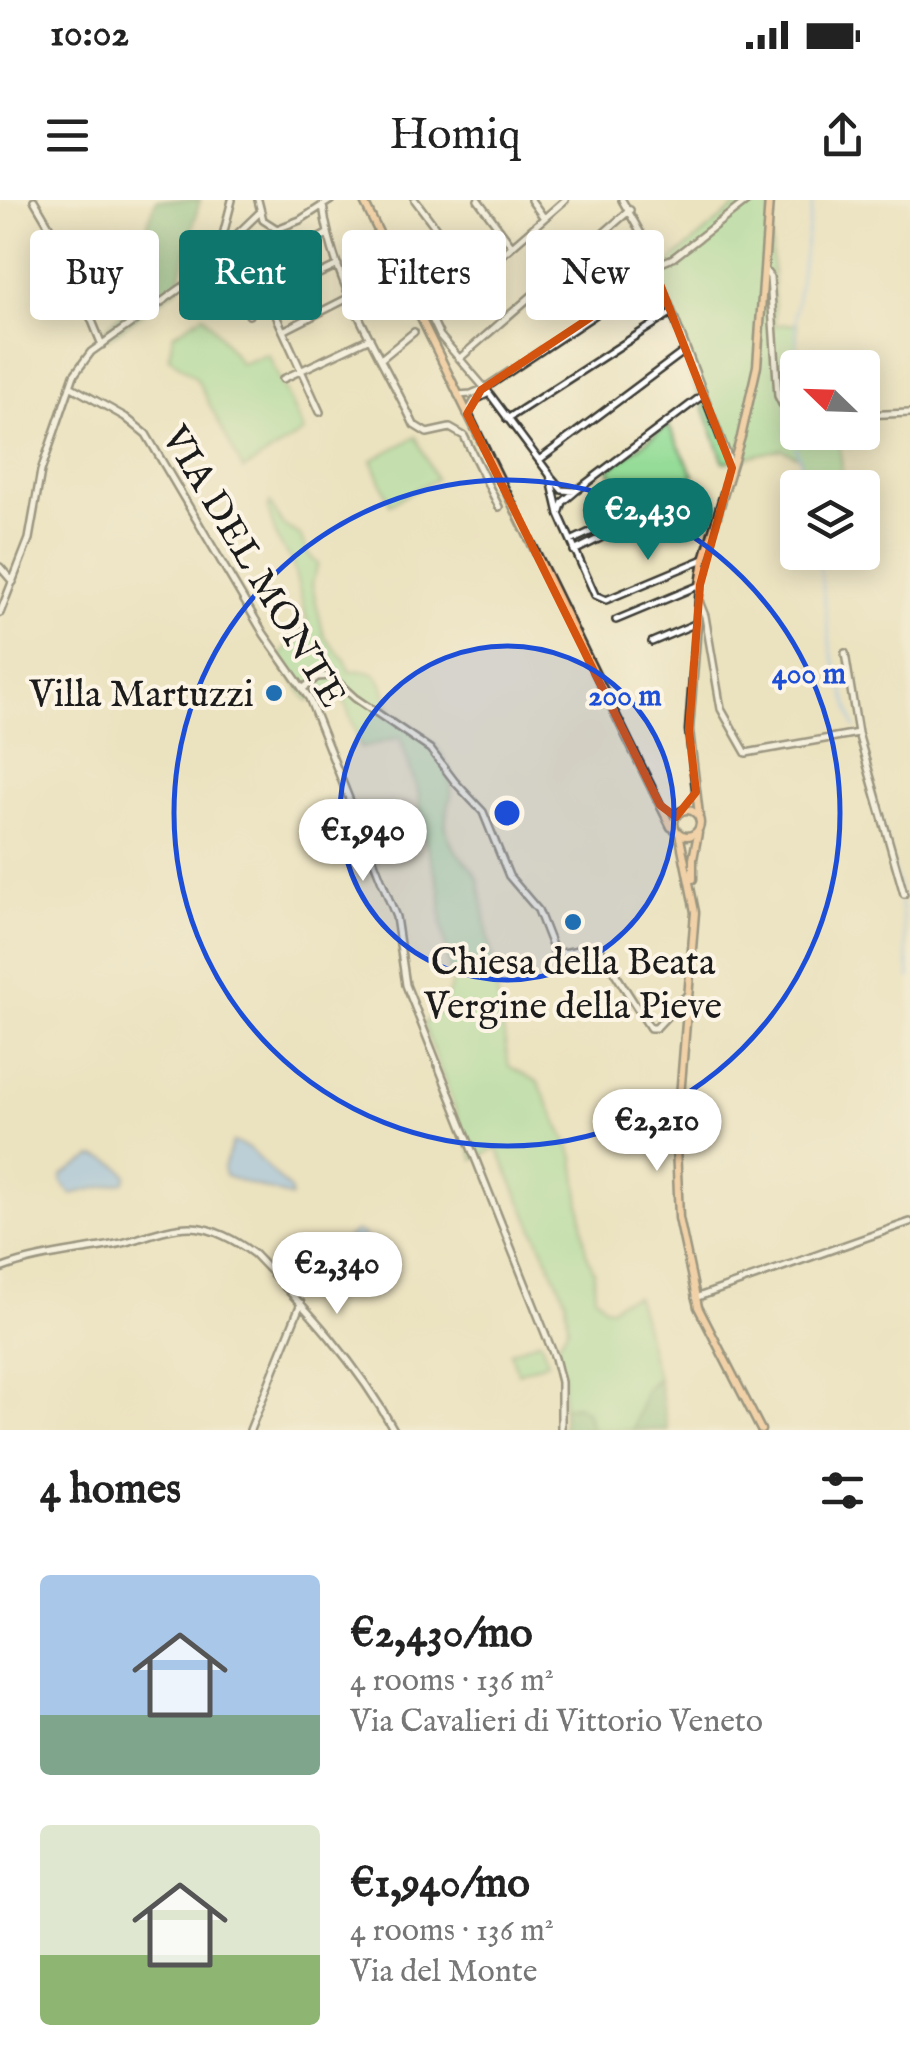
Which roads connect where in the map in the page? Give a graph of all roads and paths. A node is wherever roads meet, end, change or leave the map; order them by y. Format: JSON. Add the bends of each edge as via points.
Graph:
{"nodes":[{"id":1,"x":34,"y":200,"type":"edge"},
{"id":2,"x":232,"y":200,"type":"edge"},
{"id":3,"x":258,"y":200,"type":"edge"},
{"id":4,"x":331,"y":200,"type":"edge"},
{"id":5,"x":363,"y":200,"type":"edge"},
{"id":6,"x":415,"y":200,"type":"edge"},
{"id":7,"x":478,"y":200,"type":"edge"},
{"id":8,"x":531,"y":200,"type":"edge"},
{"id":9,"x":564,"y":200,"type":"edge"},
{"id":10,"x":748,"y":200,"type":"edge"},
{"id":11,"x":768,"y":200,"type":"edge"},
{"id":12,"x":625,"y":201,"type":"edge"},
{"id":13,"x":324,"y":205,"type":"junction"},
{"id":14,"x":630,"y":210,"type":"junction"},
{"id":15,"x":260,"y":213,"type":"junction"},
{"id":16,"x":544,"y":218,"type":"junction"},
{"id":17,"x":242,"y":230,"type":"edge"},
{"id":18,"x":437,"y":230,"type":"edge"},
{"id":19,"x":640,"y":230,"type":"edge"},
{"id":20,"x":327,"y":234,"type":"junction"},
{"id":21,"x":322,"y":237,"type":"edge"},
{"id":22,"x":512,"y":246,"type":"junction"},
{"id":23,"x":506,"y":251,"type":"edge"},
{"id":24,"x":338,"y":264,"type":"junction"},
{"id":25,"x":664,"y":264,"type":"edge"},
{"id":26,"x":764,"y":269,"type":"junction"},
{"id":27,"x":322,"y":272,"type":"edge"},
{"id":28,"x":342,"y":275,"type":"edge"},
{"id":29,"x":664,"y":294,"type":"edge"},
{"id":30,"x":342,"y":300,"type":"edge"},
{"id":31,"x":671,"y":313,"type":"junction"},
{"id":32,"x":278,"y":320,"type":"edge"},
{"id":33,"x":361,"y":320,"type":"edge"},
{"id":34,"x":433,"y":320,"type":"edge"},
{"id":35,"x":585,"y":320,"type":"edge"},
{"id":36,"x":282,"y":330,"type":"junction"},
{"id":37,"x":414,"y":332,"type":"dead end"},
{"id":38,"x":370,"y":338,"type":"junction"},
{"id":39,"x":102,"y":344,"type":"junction"},
{"id":40,"x":686,"y":350,"type":"junction"},
{"id":41,"x":460,"y":358,"type":"junction"},
{"id":42,"x":381,"y":359,"type":"junction"},
{"id":43,"x":300,"y":371,"type":"junction"},
{"id":44,"x":282,"y":380,"type":"dead end"},
{"id":45,"x":70,"y":386,"type":"junction"},
{"id":46,"x":487,"y":390,"type":"junction"},
{"id":47,"x":458,"y":395,"type":"junction"},
{"id":48,"x":703,"y":395,"type":"junction"},
{"id":49,"x":780,"y":400,"type":"edge"},
{"id":50,"x":320,"y":412,"type":"dead end"},
{"id":51,"x":910,"y":413,"type":"edge"},
{"id":52,"x":468,"y":414,"type":"junction"},
{"id":53,"x":880,"y":414,"type":"edge"},
{"id":54,"x":508,"y":419,"type":"junction"},
{"id":55,"x":539,"y":460,"type":"junction"},
{"id":56,"x":732,"y":468,"type":"junction"},
{"id":57,"x":550,"y":475,"type":"junction"},
{"id":58,"x":576,"y":491,"type":"junction"},
{"id":59,"x":499,"y":507,"type":"dead end"},
{"id":60,"x":559,"y":514,"type":"junction"},
{"id":61,"x":570,"y":542,"type":"junction"},
{"id":62,"x":574,"y":551,"type":"junction"},
{"id":63,"x":704,"y":559,"type":"junction"},
{"id":64,"x":0,"y":567,"type":"edge"},
{"id":65,"x":13,"y":582,"type":"junction"},
{"id":66,"x":700,"y":585,"type":"junction"},
{"id":67,"x":699,"y":601,"type":"junction"},
{"id":68,"x":0,"y":613,"type":"edge"},
{"id":69,"x":616,"y":620,"type":"dead end"},
{"id":70,"x":698,"y":624,"type":"junction"},
{"id":71,"x":652,"y":642,"type":"dead end"},
{"id":72,"x":845,"y":654,"type":"dead end"},
{"id":73,"x":304,"y":688,"type":"junction"},
{"id":74,"x":856,"y":734,"type":"junction"},
{"id":75,"x":696,"y":792,"type":"junction"},
{"id":76,"x":688,"y":810,"type":"junction"},
{"id":77,"x":664,"y":813,"type":"junction"},
{"id":78,"x":698,"y":816,"type":"junction"},
{"id":79,"x":676,"y":817,"type":"junction"},
{"id":80,"x":698,"y":830,"type":"junction"},
{"id":81,"x":677,"y":832,"type":"junction"},
{"id":82,"x":692,"y":890,"type":"junction"},
{"id":83,"x":904,"y":894,"type":"dead end"},
{"id":84,"x":690,"y":992,"type":"junction"},
{"id":85,"x":910,"y":1222,"type":"edge"},
{"id":86,"x":0,"y":1269,"type":"edge"},
{"id":87,"x":694,"y":1298,"type":"junction"},
{"id":88,"x":301,"y":1304,"type":"junction"},
{"id":89,"x":250,"y":1430,"type":"edge"},
{"id":90,"x":394,"y":1430,"type":"edge"},
{"id":91,"x":561,"y":1430,"type":"edge"},
{"id":92,"x":761,"y":1430,"type":"edge"}],
"edges":[{"from":1,"to":39,"type":"street"},
{"from":2,"to":39,"type":"street","via":[[222,244],[207,265]]},
{"from":3,"to":15,"type":"street"},
{"from":4,"to":13,"type":"street"},
{"from":5,"to":47,"type":"main road"},
{"from":6,"to":18,"type":"street"},
{"from":7,"to":22,"type":"street"},
{"from":8,"to":16,"type":"street"},
{"from":9,"to":16,"type":"street"},
{"from":10,"to":25,"type":"street"},
{"from":11,"to":26,"type":"main road"},
{"from":12,"to":14,"type":"street"},
{"from":13,"to":15,"type":"street","via":[[282,228],[268,225]]},
{"from":13,"to":20,"type":"street"},
{"from":14,"to":19,"type":"street"},
{"from":14,"to":41,"type":"street"},
{"from":15,"to":17,"type":"street"},
{"from":16,"to":22,"type":"street"},
{"from":20,"to":21,"type":"street"},
{"from":20,"to":24,"type":"street"},
{"from":22,"to":23,"type":"street"},
{"from":24,"to":27,"type":"street"},
{"from":24,"to":28,"type":"street"},
{"from":26,"to":49,"type":"street"},
{"from":26,"to":56,"type":"main road","via":[[756,366]]},
{"from":29,"to":31,"type":"street"},
{"from":30,"to":36,"type":"street"},
{"from":31,"to":40,"type":"street"},
{"from":31,"to":54,"type":"street"},
{"from":32,"to":36,"type":"street"},
{"from":33,"to":38,"type":"street"},
{"from":34,"to":41,"type":"street"},
{"from":35,"to":46,"type":"street"},
{"from":36,"to":43,"type":"street"},
{"from":37,"to":42,"type":"street"},
{"from":38,"to":42,"type":"street"},
{"from":38,"to":43,"type":"street"},
{"from":39,"to":45,"type":"street"},
{"from":40,"to":48,"type":"street"},
{"from":40,"to":55,"type":"street"},
{"from":41,"to":46,"type":"street"},
{"from":42,"to":59,"type":"street","via":[[414,424],[427,433],[450,428],[464,436]]},
{"from":43,"to":44,"type":"street"},
{"from":43,"to":50,"type":"street"},
{"from":45,"to":65,"type":"street"},
{"from":45,"to":73,"type":"street","name":"VIA DEL MONTE","via":[[146,434],[264,634]]},
{"from":46,"to":47,"type":"street"},
{"from":46,"to":52,"type":"street"},
{"from":46,"to":54,"type":"street"},
{"from":47,"to":52,"type":"main road"},
{"from":48,"to":56,"type":"street"},
{"from":48,"to":58,"type":"street"},
{"from":51,"to":53,"type":"street"},
{"from":52,"to":77,"type":"main road"},
{"from":54,"to":55,"type":"street"},
{"from":55,"to":57,"type":"street"},
{"from":56,"to":63,"type":"main road"},
{"from":57,"to":58,"type":"street","via":[[562,490]]},
{"from":57,"to":60,"type":"street"},
{"from":58,"to":60,"type":"street"},
{"from":60,"to":61,"type":"street"},
{"from":61,"to":62,"type":"street"},
{"from":61,"to":62,"type":"street","via":[[634,510],[639,519]]},
{"from":62,"to":63,"type":"street","via":[[595,595],[606,600]]},
{"from":63,"to":66,"type":"main road"},
{"from":64,"to":65,"type":"street"},
{"from":65,"to":68,"type":"street"},
{"from":66,"to":67,"type":"main road"},
{"from":66,"to":69,"type":"street"},
{"from":67,"to":70,"type":"main road"},
{"from":67,"to":74,"type":"street","via":[[721,709],[746,753]]},
{"from":70,"to":71,"type":"street"},
{"from":70,"to":75,"type":"main road","via":[[690,730]]},
{"from":72,"to":74,"type":"street"},
{"from":73,"to":84,"type":"street","via":[[331,676],[430,749],[486,816],[509,876],[538,910],[554,951],[599,948],[650,1028]]},
{"from":73,"to":91,"type":"street","name":"VIA DEL MONTE","via":[[396,917],[406,985],[555,1358]]},
{"from":74,"to":83,"type":"street"},
{"from":75,"to":76,"type":"main road"},
{"from":75,"to":78,"type":"main road"},
{"from":76,"to":78,"type":"main road"},
{"from":76,"to":79,"type":"main road"},
{"from":77,"to":79,"type":"main road"},
{"from":77,"to":81,"type":"main road"},
{"from":78,"to":80,"type":"main road"},
{"from":79,"to":81,"type":"main road"},
{"from":80,"to":81,"type":"main road","via":[[690,836]]},
{"from":80,"to":82,"type":"main road"},
{"from":81,"to":82,"type":"main road"},
{"from":82,"to":84,"type":"main road"},
{"from":84,"to":87,"type":"main road","via":[[675,1172]]},
{"from":85,"to":87,"type":"street"},
{"from":86,"to":88,"type":"street","via":[[46,1254],[202,1228],[254,1254]]},
{"from":87,"to":92,"type":"main road"},
{"from":88,"to":89,"type":"street"},
{"from":88,"to":90,"type":"street","via":[[336,1342]]}]}
